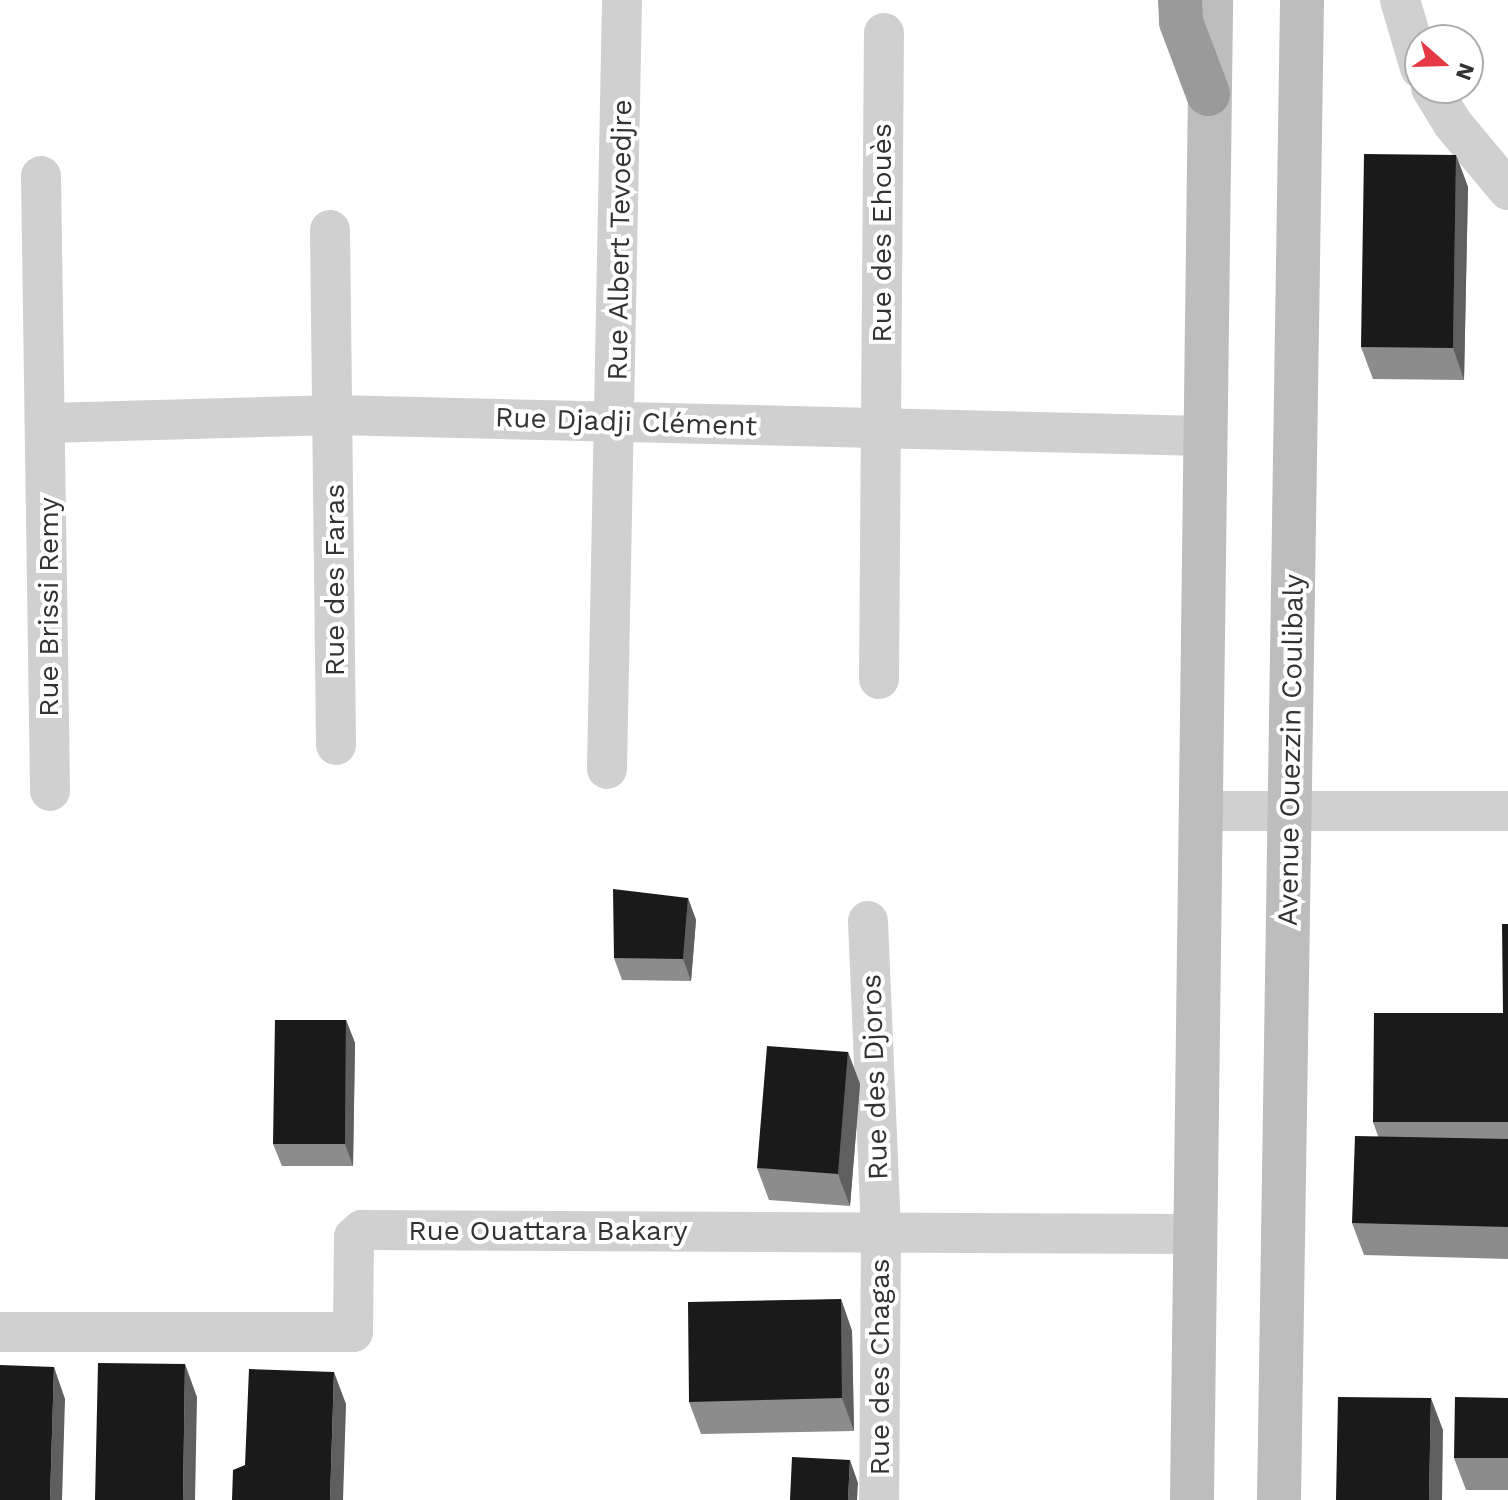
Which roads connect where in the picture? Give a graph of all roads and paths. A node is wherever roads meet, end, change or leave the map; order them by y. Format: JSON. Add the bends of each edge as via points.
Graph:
{"nodes":[{"id":1,"x":622,"y":0,"type":"edge"},
{"id":2,"x":1180,"y":0,"type":"edge"},
{"id":3,"x":1211,"y":0,"type":"edge"},
{"id":4,"x":1302,"y":0,"type":"edge"},
{"id":5,"x":1400,"y":0,"type":"edge"},
{"id":6,"x":1407,"y":24,"type":"edge"},
{"id":7,"x":884,"y":33,"type":"dead end"},
{"id":8,"x":1208,"y":94,"type":"junction"},
{"id":9,"x":1441,"y":104,"type":"edge"},
{"id":10,"x":41,"y":176,"type":"dead end"},
{"id":11,"x":1508,"y":190,"type":"edge"},
{"id":12,"x":330,"y":230,"type":"dead end"},
{"id":13,"x":335,"y":415,"type":"junction"},
{"id":14,"x":617,"y":419,"type":"junction"},
{"id":15,"x":48,"y":423,"type":"junction"},
{"id":16,"x":881,"y":432,"type":"junction"},
{"id":17,"x":1205,"y":436,"type":"junction"},
{"id":18,"x":879,"y":679,"type":"dead end"},
{"id":19,"x":336,"y":745,"type":"dead end"},
{"id":20,"x":607,"y":769,"type":"dead end"},
{"id":21,"x":50,"y":791,"type":"dead end"},
{"id":22,"x":1290,"y":810,"type":"junction"},
{"id":23,"x":1200,"y":811,"type":"junction"},
{"id":24,"x":1508,"y":811,"type":"edge"},
{"id":25,"x":868,"y":921,"type":"dead end"},
{"id":26,"x":881,"y":1233,"type":"junction"},
{"id":27,"x":1195,"y":1234,"type":"junction"},
{"id":28,"x":0,"y":1332,"type":"edge"},
{"id":29,"x":879,"y":1500,"type":"edge"},
{"id":30,"x":1192,"y":1500,"type":"edge"},
{"id":31,"x":1279,"y":1500,"type":"edge"}],
"edges":[{"from":1,"to":14,"type":"street","name":"Rue Albert Tevoedjre"},
{"from":2,"to":8,"type":"highway","via":[[1181,22]]},
{"from":3,"to":8,"type":"street"},
{"from":4,"to":22,"type":"street","name":"Avenue Ouezzin Coulibaly"},
{"from":5,"to":6,"type":"street"},
{"from":7,"to":16,"type":"street","name":"Rue des Ehouès"},
{"from":8,"to":17,"type":"street"},
{"from":9,"to":11,"type":"street"},
{"from":10,"to":15,"type":"street","name":"Rue Brissi Remy"},
{"from":12,"to":13,"type":"street","name":"Rue des Faras"},
{"from":13,"to":14,"type":"street","name":"Rue Djadji Clément"},
{"from":13,"to":15,"type":"street","name":"Rue Djadji Clément"},
{"from":13,"to":19,"type":"street","name":"Rue des Faras"},
{"from":14,"to":16,"type":"street","name":"Rue Djadji Clément"},
{"from":14,"to":20,"type":"street","name":"Rue Albert Tevoedjre"},
{"from":15,"to":21,"type":"street","name":"Rue Brissi Remy"},
{"from":16,"to":17,"type":"street","name":"Rue Djadji Clément"},
{"from":16,"to":18,"type":"street","name":"Rue des Ehouès"},
{"from":17,"to":23,"type":"street"},
{"from":22,"to":23,"type":"street"},
{"from":22,"to":24,"type":"street"},
{"from":22,"to":31,"type":"street","name":"Avenue Ouezzin Coulibaly"},
{"from":23,"to":27,"type":"street"},
{"from":25,"to":26,"type":"street","name":"Rue des Djoros"},
{"from":26,"to":27,"type":"street","name":"Rue Ouattara Bakary"},
{"from":26,"to":28,"type":"street","name":"Rue Ouattara Bakary","via":[[362,1230],[354,1237],[353,1332]]},
{"from":26,"to":29,"type":"street","name":"Rue des Chagas"},
{"from":27,"to":30,"type":"street"}]}
